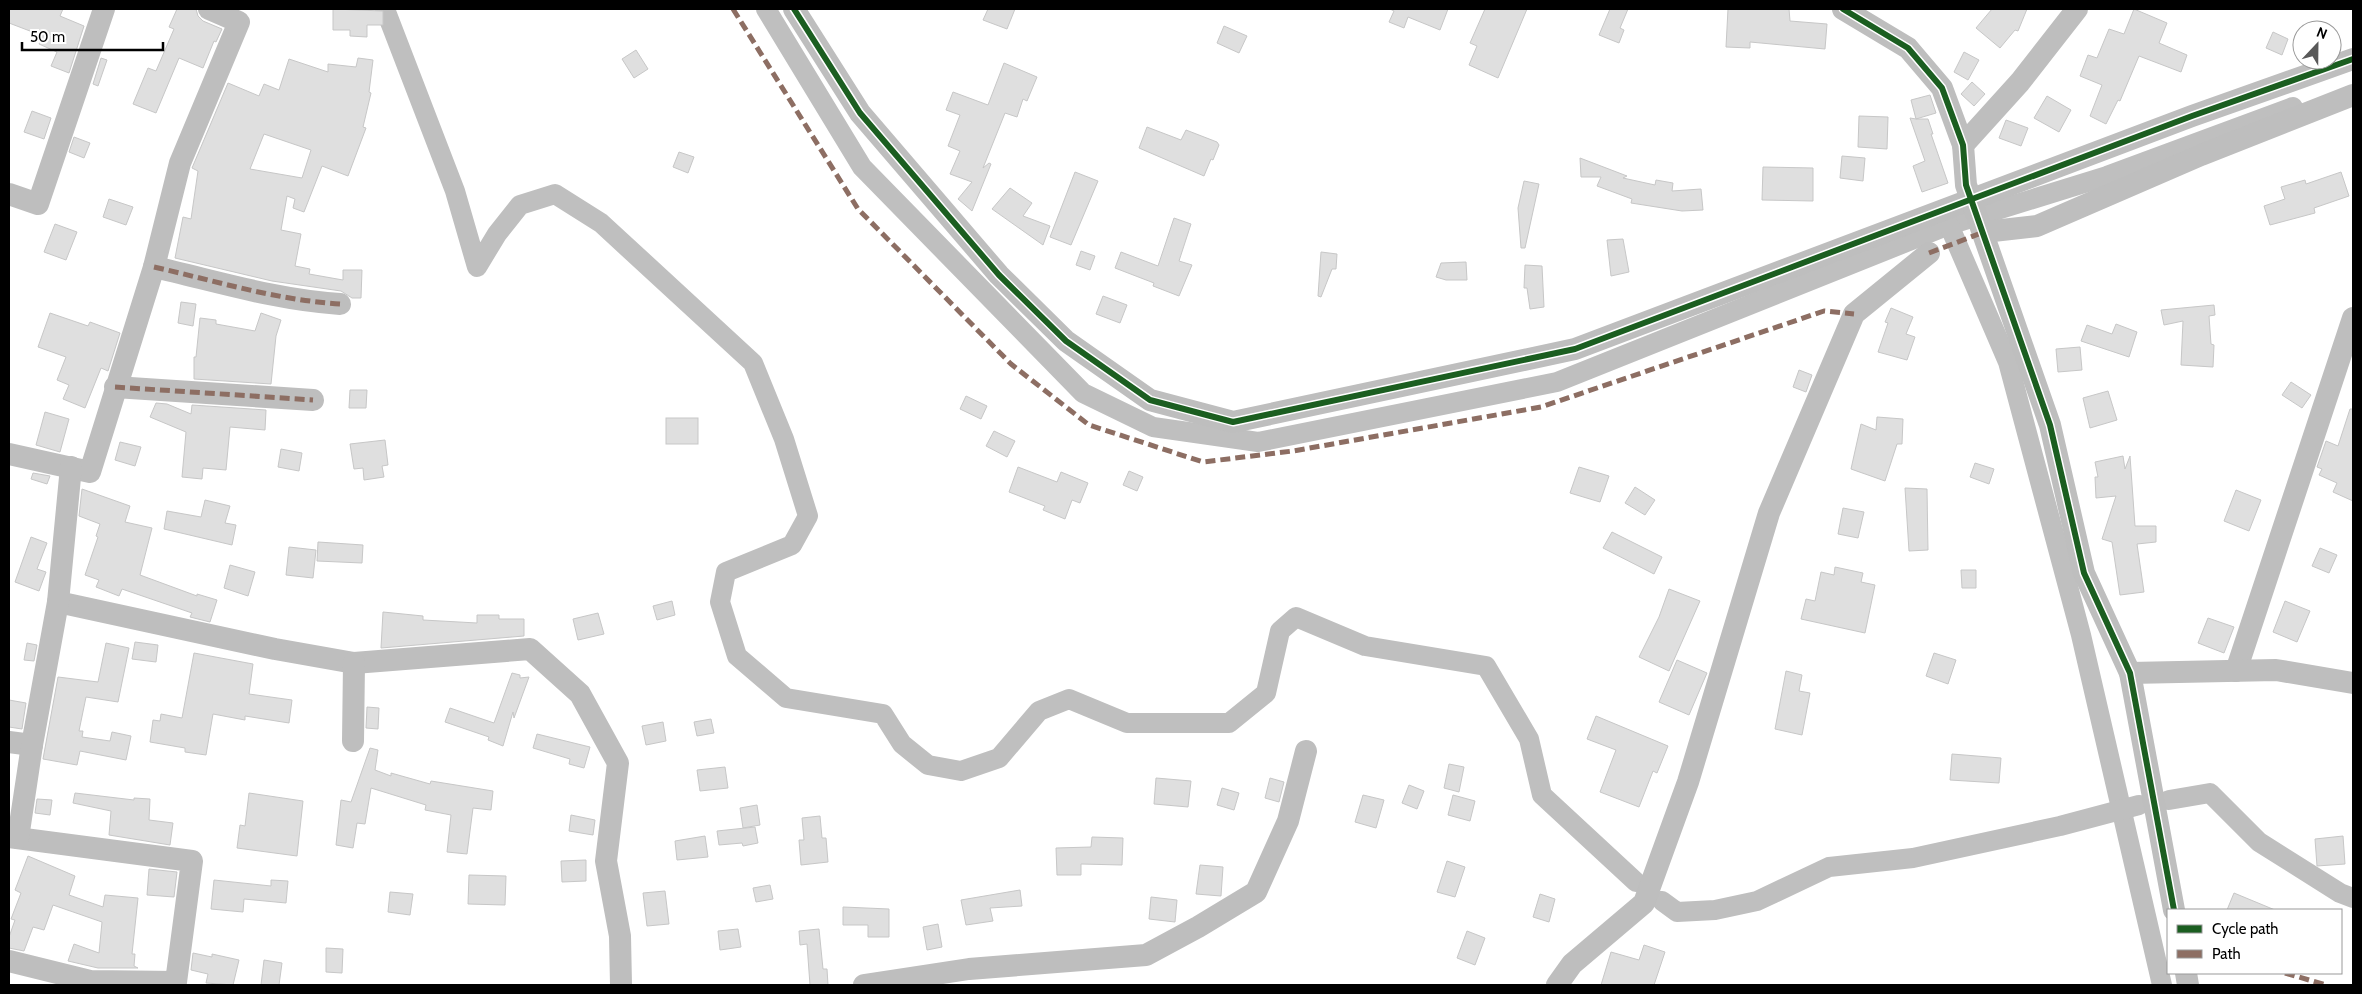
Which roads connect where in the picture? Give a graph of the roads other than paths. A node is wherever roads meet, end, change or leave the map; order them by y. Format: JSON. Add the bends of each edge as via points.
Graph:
{"nodes":[{"id":1,"x":104,"y":9,"type":"edge"},
{"id":2,"x":209,"y":9,"type":"edge"},
{"id":3,"x":794,"y":9,"type":"edge"},
{"id":4,"x":1843,"y":9,"type":"edge"},
{"id":5,"x":2077,"y":9,"type":"edge"},
{"id":6,"x":2353,"y":59,"type":"edge"},
{"id":7,"x":2353,"y":95,"type":"edge"},
{"id":8,"x":1963,"y":145,"type":"junction"},
{"id":9,"x":9,"y":194,"type":"edge"},
{"id":10,"x":1972,"y":200,"type":"junction"},
{"id":11,"x":1984,"y":231,"type":"junction"},
{"id":12,"x":1929,"y":253,"type":"dead end"},
{"id":13,"x":154,"y":267,"type":"junction"},
{"id":14,"x":340,"y":304,"type":"dead end"},
{"id":15,"x":2353,"y":318,"type":"edge"},
{"id":16,"x":115,"y":387,"type":"junction"},
{"id":17,"x":314,"y":400,"type":"dead end"},
{"id":18,"x":9,"y":454,"type":"edge"},
{"id":19,"x":71,"y":467,"type":"junction"},
{"id":20,"x":58,"y":602,"type":"junction"},
{"id":21,"x":354,"y":663,"type":"junction"},
{"id":22,"x":2236,"y":671,"type":"junction"},
{"id":23,"x":2130,"y":672,"type":"junction"},
{"id":24,"x":2353,"y":683,"type":"edge"},
{"id":25,"x":353,"y":741,"type":"dead end"},
{"id":26,"x":9,"y":742,"type":"edge"},
{"id":27,"x":32,"y":745,"type":"junction"},
{"id":28,"x":1306,"y":751,"type":"dead end"},
{"id":29,"x":13,"y":838,"type":"edge"},
{"id":30,"x":2174,"y":909,"type":"edge"},
{"id":31,"x":9,"y":962,"type":"edge"},
{"id":32,"x":969,"y":977,"type":"edge"},
{"id":33,"x":621,"y":985,"type":"edge"},
{"id":34,"x":864,"y":985,"type":"edge"},
{"id":35,"x":1557,"y":985,"type":"edge"}],
"edges":[{"from":1,"to":9,"type":"street","via":[[38,204]]},
{"from":2,"to":13,"type":"street","via":[[239,22],[180,163]]},
{"from":3,"to":10,"type":"street","via":[[860,113],[999,275],[1066,341],[1150,400],[1233,422],[1574,350]]},
{"from":4,"to":8,"type":"street","via":[[1908,48],[1942,88]]},
{"from":5,"to":8,"type":"street","via":[[2020,82]]},
{"from":6,"to":10,"type":"street"},
{"from":7,"to":11,"type":"street","via":[[2200,155],[2037,226]]},
{"from":8,"to":10,"type":"street","via":[[1966,185]]},
{"from":10,"to":11,"type":"street"},
{"from":11,"to":23,"type":"street","via":[[2050,425],[2084,573]]},
{"from":12,"to":35,"type":"street","via":[[1854,314],[1770,513],[1688,782],[1644,904],[1572,964]]},
{"from":13,"to":14,"type":"street","via":[[237,289]]},
{"from":13,"to":16,"type":"street"},
{"from":15,"to":22,"type":"street"},
{"from":16,"to":17,"type":"street"},
{"from":16,"to":19,"type":"street","via":[[90,472]]},
{"from":18,"to":19,"type":"street"},
{"from":19,"to":20,"type":"street"},
{"from":20,"to":21,"type":"street"},
{"from":20,"to":27,"type":"street"},
{"from":21,"to":25,"type":"street"},
{"from":21,"to":33,"type":"street","via":[[530,649],[580,694],[618,763],[606,861],[620,936]]},
{"from":22,"to":23,"type":"street"},
{"from":22,"to":24,"type":"street","via":[[2276,670]]},
{"from":23,"to":30,"type":"street"},
{"from":26,"to":27,"type":"street"},
{"from":27,"to":29,"type":"street"},
{"from":28,"to":32,"type":"street","via":[[1288,821],[1256,892],[1146,955]]},
{"from":29,"to":31,"type":"street","via":[[192,861],[176,982],[90,981]]},
{"from":32,"to":34,"type":"street"}]}
